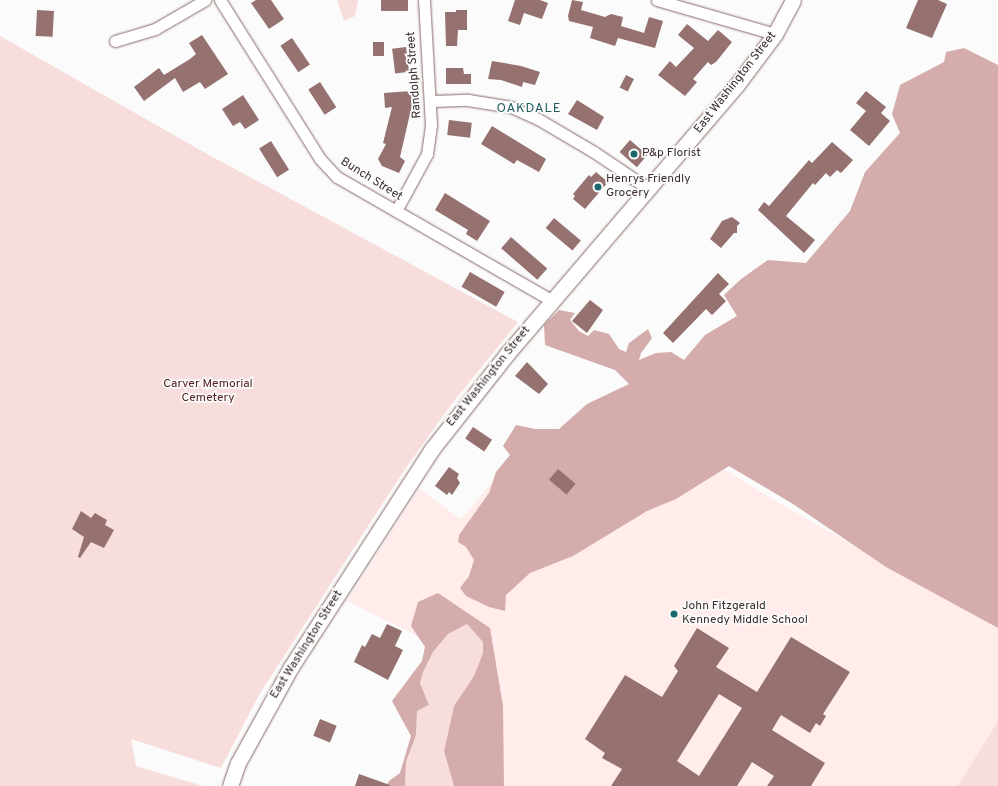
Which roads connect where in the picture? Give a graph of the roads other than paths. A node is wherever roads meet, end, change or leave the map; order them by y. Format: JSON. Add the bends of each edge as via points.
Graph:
{"nodes":[{"id":1,"x":205,"y":0,"type":"edge"},
{"id":2,"x":220,"y":0,"type":"edge"},
{"id":3,"x":424,"y":0,"type":"edge"},
{"id":4,"x":657,"y":0,"type":"edge"},
{"id":5,"x":793,"y":0,"type":"edge"},
{"id":6,"x":775,"y":34,"type":"junction"},
{"id":7,"x":115,"y":41,"type":"dead end"},
{"id":8,"x":432,"y":101,"type":"junction"},
{"id":9,"x":649,"y":189,"type":"junction"},
{"id":10,"x":396,"y":211,"type":"junction"},
{"id":11,"x":553,"y":301,"type":"junction"},
{"id":12,"x":230,"y":786,"type":"edge"}],
"edges":[{"from":1,"to":7,"type":"street","via":[[155,29]]},
{"from":2,"to":10,"type":"street","name":"Bunch Street","via":[[325,165],[337,177]]},
{"from":3,"to":8,"type":"street","name":"Randolph Street"},
{"from":4,"to":6,"type":"street"},
{"from":5,"to":6,"type":"main road","name":"East Washington Street"},
{"from":6,"to":9,"type":"main road","name":"East Washington Street","via":[[736,86]]},
{"from":8,"to":9,"type":"street","via":[[468,100],[511,107],[538,119],[594,152]]},
{"from":8,"to":10,"type":"street","name":"Randolph Street","via":[[427,154]]},
{"from":9,"to":11,"type":"main road","name":"East Washington Street"},
{"from":10,"to":11,"type":"street","name":"Bunch Street"},
{"from":11,"to":12,"type":"main road","name":"East Washington Street","via":[[432,449],[291,668],[238,762]]}]}
